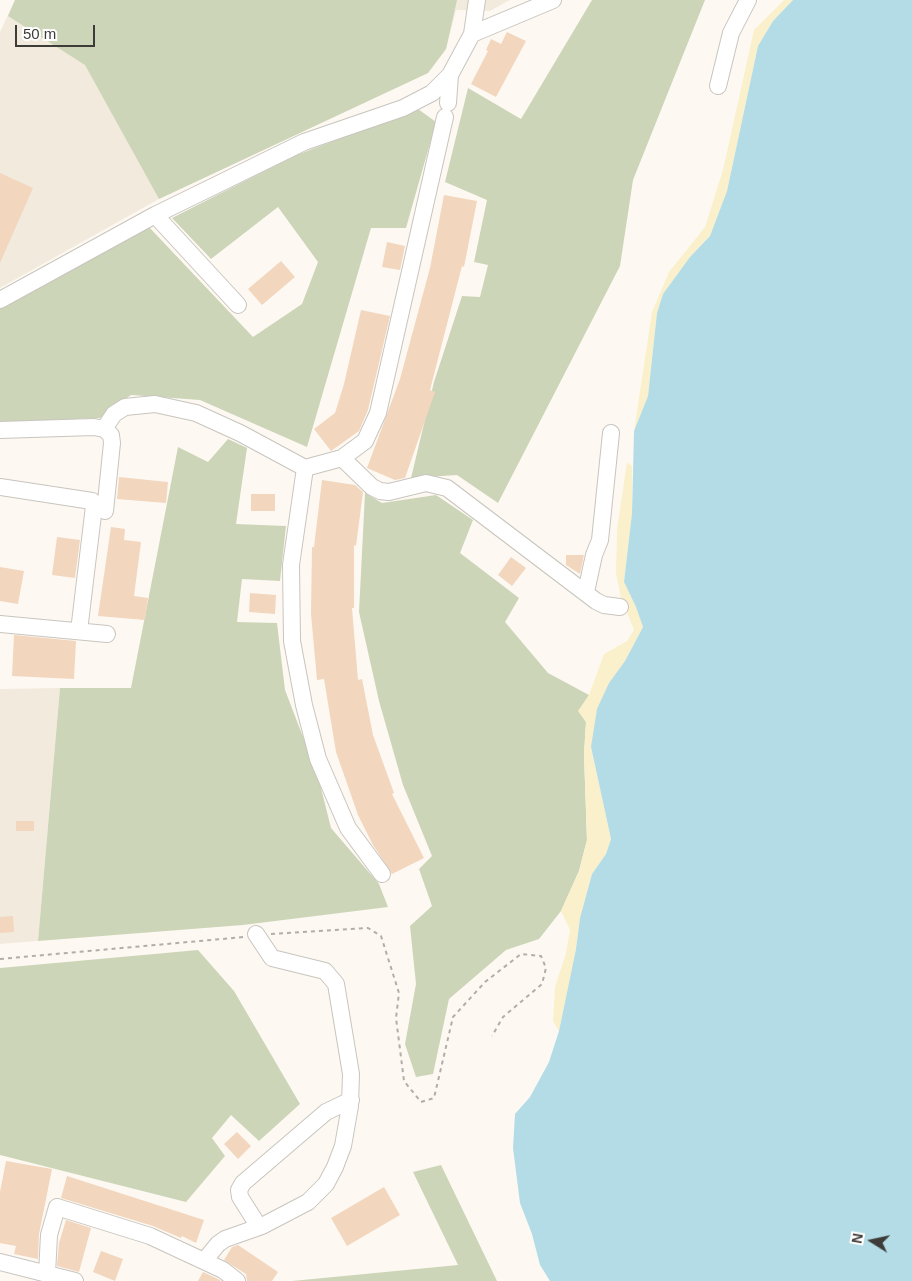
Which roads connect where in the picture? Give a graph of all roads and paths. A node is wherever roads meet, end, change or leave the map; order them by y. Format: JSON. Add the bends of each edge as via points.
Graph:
{"nodes":[{"id":1,"x":477,"y":0,"type":"edge"},
{"id":2,"x":553,"y":0,"type":"edge"},
{"id":3,"x":748,"y":0,"type":"edge"},
{"id":4,"x":472,"y":34,"type":"junction"},
{"id":5,"x":450,"y":74,"type":"junction"},
{"id":6,"x":718,"y":86,"type":"dead end"},
{"id":7,"x":155,"y":215,"type":"junction"},
{"id":8,"x":0,"y":300,"type":"edge"},
{"id":9,"x":238,"y":305,"type":"dead end"},
{"id":10,"x":104,"y":429,"type":"junction"},
{"id":11,"x":0,"y":430,"type":"edge"},
{"id":12,"x":611,"y":433,"type":"dead end"},
{"id":13,"x":342,"y":458,"type":"junction"},
{"id":14,"x":305,"y":468,"type":"junction"},
{"id":15,"x":0,"y":487,"type":"edge"},
{"id":16,"x":105,"y":511,"type":"dead end"},
{"id":17,"x":586,"y":592,"type":"junction"},
{"id":18,"x":620,"y":607,"type":"dead end"},
{"id":19,"x":0,"y":624,"type":"edge"},
{"id":20,"x":79,"y":631,"type":"junction"},
{"id":21,"x":107,"y":634,"type":"dead end"},
{"id":22,"x":382,"y":874,"type":"dead end"},
{"id":23,"x":256,"y":934,"type":"dead end"},
{"id":24,"x":351,"y":1100,"type":"junction"},
{"id":25,"x":259,"y":1227,"type":"junction"},
{"id":26,"x":204,"y":1261,"type":"junction"},
{"id":27,"x":0,"y":1262,"type":"edge"},
{"id":28,"x":47,"y":1274,"type":"junction"},
{"id":29,"x":69,"y":1280,"type":"edge"},
{"id":30,"x":237,"y":1281,"type":"edge"}],
"edges":[{"from":1,"to":4,"type":"street"},
{"from":2,"to":4,"type":"street"},
{"from":3,"to":6,"type":"street","via":[[732,33]]},
{"from":4,"to":5,"type":"street"},
{"from":5,"to":7,"type":"street","via":[[432,93],[403,108],[304,142]]},
{"from":5,"to":13,"type":"street","via":[[447,110],[378,413],[365,441]]},
{"from":7,"to":8,"type":"street"},
{"from":7,"to":9,"type":"street"},
{"from":10,"to":11,"type":"street"},
{"from":10,"to":14,"type":"street","via":[[114,414],[126,407],[156,404],[196,413]]},
{"from":10,"to":16,"type":"street","via":[[111,435],[112,443]]},
{"from":12,"to":17,"type":"street","via":[[600,540]]},
{"from":13,"to":14,"type":"street"},
{"from":13,"to":17,"type":"street","via":[[380,491],[389,492],[426,483],[447,488]]},
{"from":14,"to":22,"type":"street","via":[[291,565],[292,641],[304,705],[318,759],[348,828]]},
{"from":15,"to":20,"type":"street","via":[[92,501]]},
{"from":17,"to":18,"type":"street","via":[[604,605]]},
{"from":19,"to":20,"type":"street"},
{"from":20,"to":21,"type":"street"},
{"from":23,"to":24,"type":"street","via":[[272,958],[325,971],[336,984],[351,1074]]},
{"from":24,"to":25,"type":"street","via":[[343,1146],[326,1184],[308,1202]]},
{"from":24,"to":25,"type":"street","via":[[326,1112],[243,1183],[240,1197]]},
{"from":25,"to":26,"type":"street","via":[[225,1239]]},
{"from":26,"to":28,"type":"street","via":[[150,1236],[57,1207],[49,1235]]},
{"from":26,"to":30,"type":"street"},
{"from":27,"to":28,"type":"street"},
{"from":28,"to":29,"type":"street"}]}
